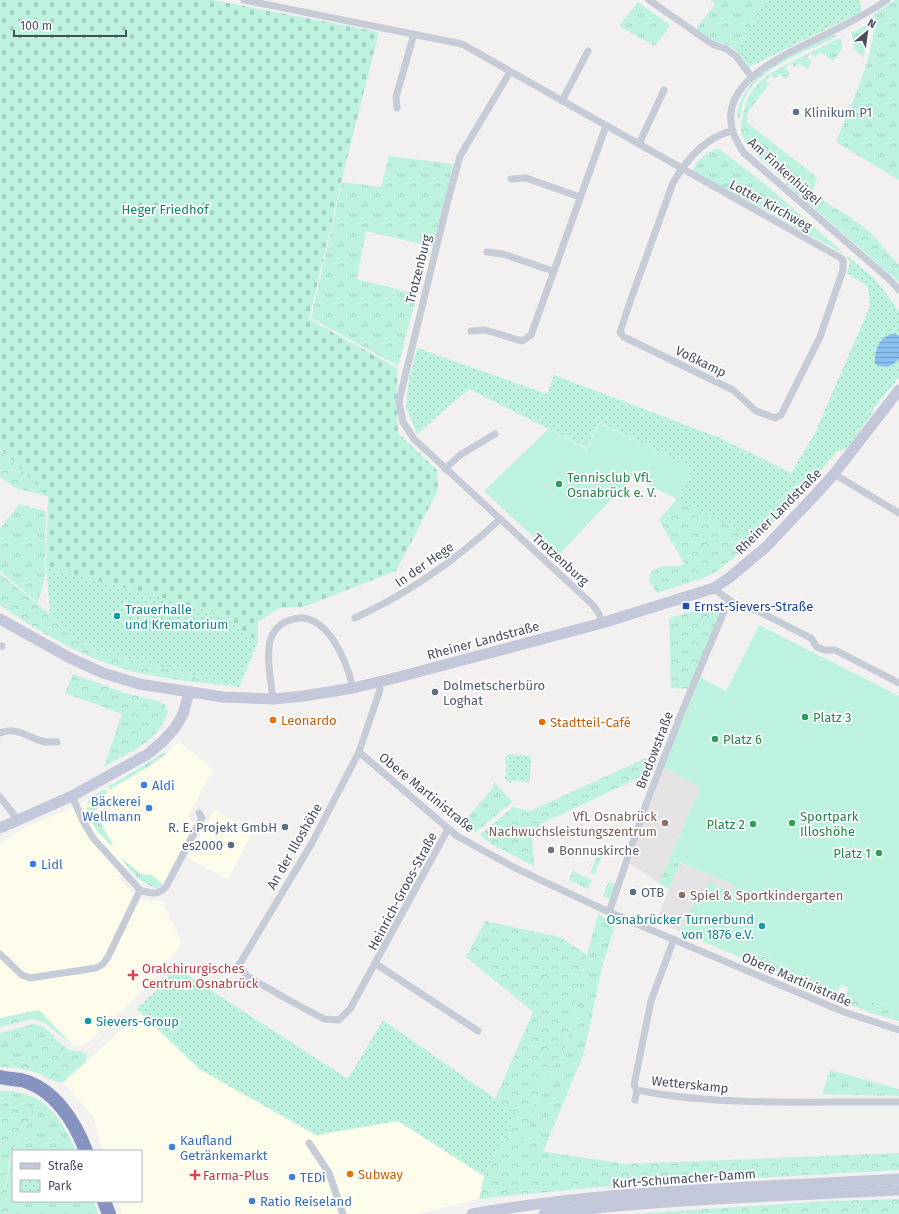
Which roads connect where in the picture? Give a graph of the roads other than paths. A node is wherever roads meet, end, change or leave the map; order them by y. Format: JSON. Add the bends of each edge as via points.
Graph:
{"nodes":[{"id":1,"x":244,"y":0,"type":"edge"},
{"id":2,"x":649,"y":0,"type":"edge"},
{"id":3,"x":887,"y":0,"type":"edge"},
{"id":4,"x":414,"y":34,"type":"junction"},
{"id":5,"x":588,"y":51,"type":"dead end"},
{"id":6,"x":510,"y":72,"type":"junction"},
{"id":7,"x":751,"y":76,"type":"junction"},
{"id":8,"x":664,"y":90,"type":"dead end"},
{"id":9,"x":562,"y":101,"type":"junction"},
{"id":10,"x":396,"y":108,"type":"dead end"},
{"id":11,"x":606,"y":126,"type":"junction"},
{"id":12,"x":731,"y":131,"type":"junction"},
{"id":13,"x":638,"y":144,"type":"junction"},
{"id":14,"x":681,"y":168,"type":"junction"},
{"id":15,"x":511,"y":179,"type":"dead end"},
{"id":16,"x":580,"y":197,"type":"junction"},
{"id":17,"x":487,"y":252,"type":"dead end"},
{"id":18,"x":844,"y":266,"type":"joint"},
{"id":19,"x":553,"y":271,"type":"junction"},
{"id":20,"x":899,"y":290,"type":"edge"},
{"id":21,"x":471,"y":331,"type":"dead end"},
{"id":22,"x":899,"y":390,"type":"edge"},
{"id":23,"x":495,"y":434,"type":"dead end"},
{"id":24,"x":445,"y":468,"type":"junction"},
{"id":25,"x":834,"y":474,"type":"junction"},
{"id":26,"x":899,"y":513,"type":"edge"},
{"id":27,"x":499,"y":520,"type":"junction"},
{"id":28,"x":714,"y":588,"type":"junction"},
{"id":29,"x":729,"y":600,"type":"junction"},
{"id":30,"x":355,"y":618,"type":"dead end"},
{"id":31,"x":0,"y":619,"type":"edge"},
{"id":32,"x":602,"y":623,"type":"junction"},
{"id":33,"x":378,"y":682,"type":"junction"},
{"id":34,"x":899,"y":683,"type":"edge"},
{"id":35,"x":353,"y":688,"type":"junction"},
{"id":36,"x":189,"y":693,"type":"junction"},
{"id":37,"x":273,"y":699,"type":"junction"},
{"id":38,"x":0,"y":733,"type":"edge"},
{"id":39,"x":57,"y":742,"type":"dead end"},
{"id":40,"x":359,"y":752,"type":"junction"},
{"id":41,"x":72,"y":796,"type":"junction"},
{"id":42,"x":0,"y":797,"type":"edge"},
{"id":43,"x":199,"y":813,"type":"dead end"},
{"id":44,"x":18,"y":820,"type":"junction"},
{"id":45,"x":0,"y":828,"type":"edge"},
{"id":46,"x":448,"y":829,"type":"junction"},
{"id":47,"x":140,"y":890,"type":"junction"},
{"id":48,"x":609,"y":912,"type":"junction"},
{"id":49,"x":674,"y":939,"type":"junction"},
{"id":50,"x":0,"y":954,"type":"edge"},
{"id":51,"x":376,"y":964,"type":"junction"},
{"id":52,"x":285,"y":998,"type":"joint"},
{"id":53,"x":899,"y":1030,"type":"edge"},
{"id":54,"x":478,"y":1031,"type":"dead end"},
{"id":55,"x":3,"y":1079,"type":"edge"},
{"id":56,"x":637,"y":1090,"type":"junction"},
{"id":57,"x":635,"y":1100,"type":"dead end"},
{"id":58,"x":899,"y":1102,"type":"edge"},
{"id":59,"x":309,"y":1143,"type":"dead end"},
{"id":60,"x":86,"y":1150,"type":"edge"},
{"id":61,"x":899,"y":1179,"type":"edge"},
{"id":62,"x":899,"y":1190,"type":"edge"},
{"id":63,"x":104,"y":1202,"type":"edge"},
{"id":64,"x":109,"y":1214,"type":"edge"},
{"id":65,"x":343,"y":1214,"type":"edge"},
{"id":66,"x":472,"y":1214,"type":"edge"},
{"id":67,"x":544,"y":1214,"type":"edge"}],
"edges":[{"from":1,"to":4,"type":"street","name":"Lotter Kirchweg"},
{"from":2,"to":7,"type":"street","via":[[712,44],[736,56]]},
{"from":3,"to":7,"type":"street","via":[[868,13],[768,64]]},
{"from":4,"to":6,"type":"street","name":"Lotter Kirchweg","via":[[462,44]]},
{"from":4,"to":10,"type":"street","via":[[396,97]]},
{"from":5,"to":9,"type":"street"},
{"from":6,"to":9,"type":"street","name":"Lotter Kirchweg"},
{"from":6,"to":24,"type":"street","name":"Trotzenburg","via":[[460,156],[400,389],[399,401],[403,422],[414,439]]},
{"from":7,"to":12,"type":"street","via":[[734,101],[730,120]]},
{"from":8,"to":13,"type":"street"},
{"from":9,"to":11,"type":"street","name":"Lotter Kirchweg"},
{"from":11,"to":13,"type":"street","name":"Lotter Kirchweg"},
{"from":11,"to":16,"type":"street"},
{"from":12,"to":14,"type":"street","via":[[712,138]]},
{"from":12,"to":20,"type":"street","name":"Am Finkenhügel","via":[[744,153]]},
{"from":13,"to":14,"type":"street","name":"Lotter Kirchweg"},
{"from":14,"to":18,"type":"street","name":"Lotter Kirchweg","via":[[839,257],[843,260]]},
{"from":14,"to":18,"type":"street","name":"Voßkamp","via":[[673,183],[621,328],[620,332],[624,337],[733,390],[756,411],[775,418],[781,415],[820,337]]},
{"from":15,"to":16,"type":"street","via":[[526,178]]},
{"from":16,"to":19,"type":"street"},
{"from":17,"to":19,"type":"street","via":[[503,254]]},
{"from":19,"to":21,"type":"street","via":[[531,335],[522,342],[485,330]]},
{"from":22,"to":25,"type":"street","name":"Rheiner Landstraße"},
{"from":23,"to":24,"type":"street","via":[[460,455]]},
{"from":24,"to":27,"type":"street","name":"Trotzenburg"},
{"from":25,"to":26,"type":"street"},
{"from":25,"to":28,"type":"street","name":"Rheiner Landstraße","via":[[766,547],[730,578]]},
{"from":27,"to":30,"type":"street","name":"In der Hege","via":[[472,545],[432,575],[395,598]]},
{"from":27,"to":32,"type":"street","name":"Trotzenburg","via":[[593,605]]},
{"from":28,"to":29,"type":"street"},
{"from":28,"to":32,"type":"street","name":"Rheiner Landstraße"},
{"from":29,"to":34,"type":"street","via":[[749,610],[756,610],[811,638],[817,647],[835,650]]},
{"from":29,"to":48,"type":"street","name":"Bredowstraße","via":[[648,799]]},
{"from":31,"to":36,"type":"street","name":"Rheiner Landstraße","via":[[42,644],[103,673],[139,684]]},
{"from":32,"to":33,"type":"street","name":"Rheiner Landstraße"},
{"from":33,"to":35,"type":"street","name":"Rheiner Landstraße"},
{"from":33,"to":40,"type":"street","name":"An der Illoshöhe","via":[[380,690]]},
{"from":35,"to":37,"type":"street","name":"Rheiner Landstraße"},
{"from":35,"to":37,"type":"street","via":[[346,667],[328,633],[314,622],[293,619],[277,628],[270,642]]},
{"from":36,"to":37,"type":"street","name":"Rheiner Landstraße"},
{"from":36,"to":41,"type":"street","via":[[183,714],[162,742],[135,762]]},
{"from":38,"to":39,"type":"street","via":[[12,730],[45,742]]},
{"from":40,"to":46,"type":"street","name":"Obere Martinistraße"},
{"from":40,"to":52,"type":"street","name":"An der Illoshöhe","via":[[312,843],[239,965],[247,976]]},
{"from":41,"to":44,"type":"street"},
{"from":41,"to":47,"type":"street","via":[[93,838]]},
{"from":42,"to":44,"type":"street"},
{"from":43,"to":47,"type":"street","via":[[202,818],[166,887],[154,894]]},
{"from":44,"to":45,"type":"street"},
{"from":46,"to":48,"type":"street","name":"Obere Martinistraße","via":[[515,868]]},
{"from":46,"to":51,"type":"street","name":"Heinrich-Groos-Straße"},
{"from":47,"to":50,"type":"street","via":[[108,957],[96,968],[30,978],[22,975]]},
{"from":48,"to":49,"type":"street","name":"Obere Martinistraße"},
{"from":49,"to":53,"type":"street","name":"Obere Martinistraße","via":[[844,1012]]},
{"from":49,"to":56,"type":"street","name":"Wetterskamp","via":[[651,1001],[634,1085]]},
{"from":51,"to":52,"type":"street","name":"Heinrich-Groos-Straße","via":[[350,1010],[339,1020],[324,1019]]},
{"from":51,"to":54,"type":"street","name":"Heinrich-Groos-Straße"},
{"from":55,"to":60,"type":"highway","via":[[22,1080],[54,1099],[75,1126]]},
{"from":56,"to":57,"type":"street"},
{"from":56,"to":58,"type":"street","name":"Wetterskamp","via":[[664,1096],[727,1100]]},
{"from":59,"to":65,"type":"street","via":[[330,1173]]},
{"from":61,"to":66,"type":"street","name":"Kurt-Schumacher-Damm","via":[[583,1198]]},
{"from":62,"to":67,"type":"street","name":"Kurt-Schumacher-Damm","via":[[583,1209]]},
{"from":63,"to":64,"type":"highway"}]}
